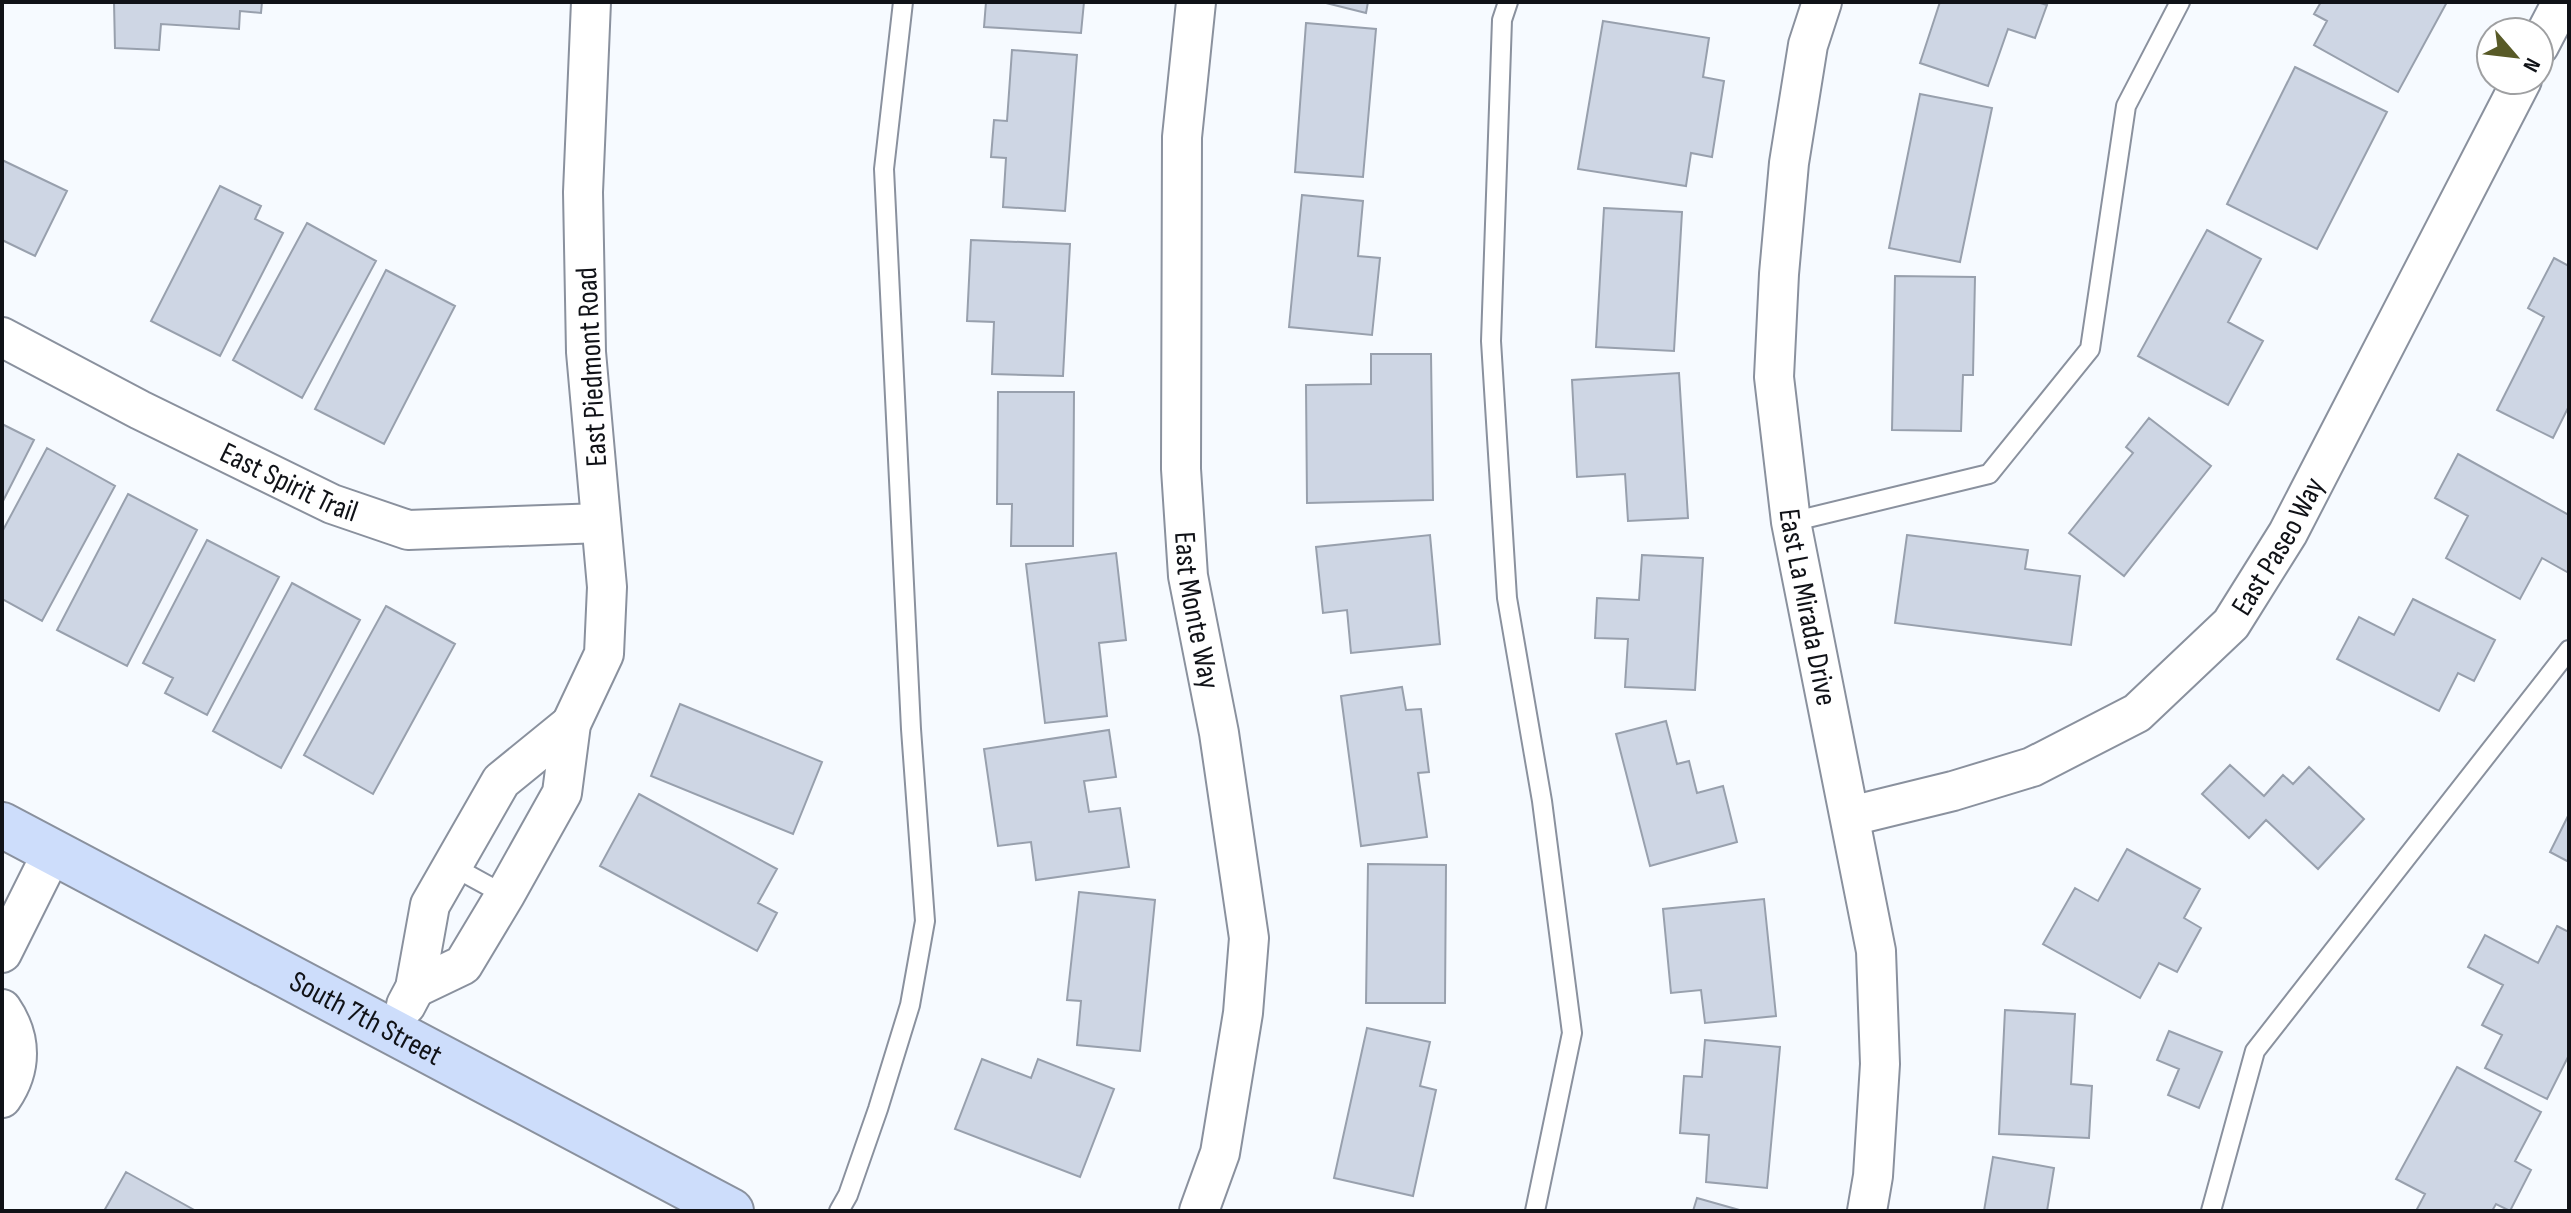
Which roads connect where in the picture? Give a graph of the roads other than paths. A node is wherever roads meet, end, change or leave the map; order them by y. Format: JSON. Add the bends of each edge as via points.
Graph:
{"nodes":[{"id":1,"x":591,"y":2,"type":"edge"},
{"id":2,"x":903,"y":2,"type":"edge"},
{"id":3,"x":1196,"y":2,"type":"edge"},
{"id":4,"x":1508,"y":2,"type":"edge"},
{"id":5,"x":1822,"y":2,"type":"edge"},
{"id":6,"x":2180,"y":2,"type":"edge"},
{"id":7,"x":2514,"y":96,"type":"edge"},
{"id":8,"x":2,"y":337,"type":"edge"},
{"id":9,"x":1791,"y":522,"type":"junction"},
{"id":10,"x":601,"y":523,"type":"junction"},
{"id":11,"x":2569,"y":650,"type":"edge"},
{"id":12,"x":571,"y":724,"type":"junction"},
{"id":13,"x":1851,"y":816,"type":"junction"},
{"id":14,"x":2,"y":825,"type":"edge"},
{"id":15,"x":53,"y":851,"type":"junction"},
{"id":16,"x":452,"y":866,"type":"junction"},
{"id":17,"x":505,"y":895,"type":"junction"},
{"id":18,"x":2,"y":953,"type":"edge"},
{"id":19,"x":415,"y":988,"type":"junction"},
{"id":20,"x":2,"y":1009,"type":"edge"},
{"id":21,"x":393,"y":1032,"type":"junction"},
{"id":22,"x":2,"y":1098,"type":"edge"},
{"id":23,"x":731,"y":1211,"type":"edge"},
{"id":24,"x":839,"y":1211,"type":"edge"},
{"id":25,"x":1199,"y":1211,"type":"edge"},
{"id":26,"x":1535,"y":1211,"type":"edge"},
{"id":27,"x":1867,"y":1211,"type":"edge"},
{"id":28,"x":2211,"y":1211,"type":"edge"}],
"edges":[{"from":1,"to":10,"type":"street","name":"East Piedmont Road","via":[[583,192],[586,352]]},
{"from":2,"to":24,"type":"lane","via":[[884,169],[925,921],[910,1005]]},
{"from":3,"to":25,"type":"street","name":"East Monte Way","via":[[1182,137],[1181,469],[1188,576],[1219,733],[1249,938],[1243,1013],[1220,1153]]},
{"from":4,"to":26,"type":"lane","via":[[1502,20],[1491,341],[1507,598],[1542,801],[1572,1033]]},
{"from":5,"to":9,"type":"street","name":"East La Mirada Drive","via":[[1808,45],[1789,163],[1779,274],[1774,377]]},
{"from":6,"to":9,"type":"lane","via":[[2126,106],[2090,349],[1989,474]]},
{"from":7,"to":13,"type":"street","name":"East Paseo Way","via":[[2288,533],[2231,624],[2137,713],[2032,767]]},
{"from":8,"to":10,"type":"street","name":"East Spirit Trail","via":[[332,504],[408,530]]},
{"from":9,"to":13,"type":"street","name":"East La Mirada Drive"},
{"from":10,"to":12,"type":"street","name":"East Piedmont Road","via":[[607,587],[604,654]]},
{"from":11,"to":28,"type":"lane","via":[[2255,1051]]},
{"from":12,"to":16,"type":"street","name":"East Piedmont Road","via":[[501,781]]},
{"from":12,"to":17,"type":"street","name":"East Piedmont Road","via":[[562,793]]},
{"from":13,"to":27,"type":"street","name":"East La Mirada Drive","via":[[1876,966],[1880,1064]]},
{"from":14,"to":15,"type":"street","name":"South 7th Street"},
{"from":15,"to":18,"type":"street"},
{"from":15,"to":21,"type":"street","name":"South 7th Street"},
{"from":16,"to":17,"type":"lane"},
{"from":16,"to":19,"type":"street","name":"East Piedmont Road","via":[[430,905]]},
{"from":17,"to":19,"type":"street","name":"East Piedmont Road","via":[[463,965]]},
{"from":19,"to":21,"type":"street","name":"East Piedmont Road"},
{"from":20,"to":22,"type":"street","via":[[17,1049],[14,1076]]},
{"from":21,"to":23,"type":"street","name":"South 7th Street"}]}
